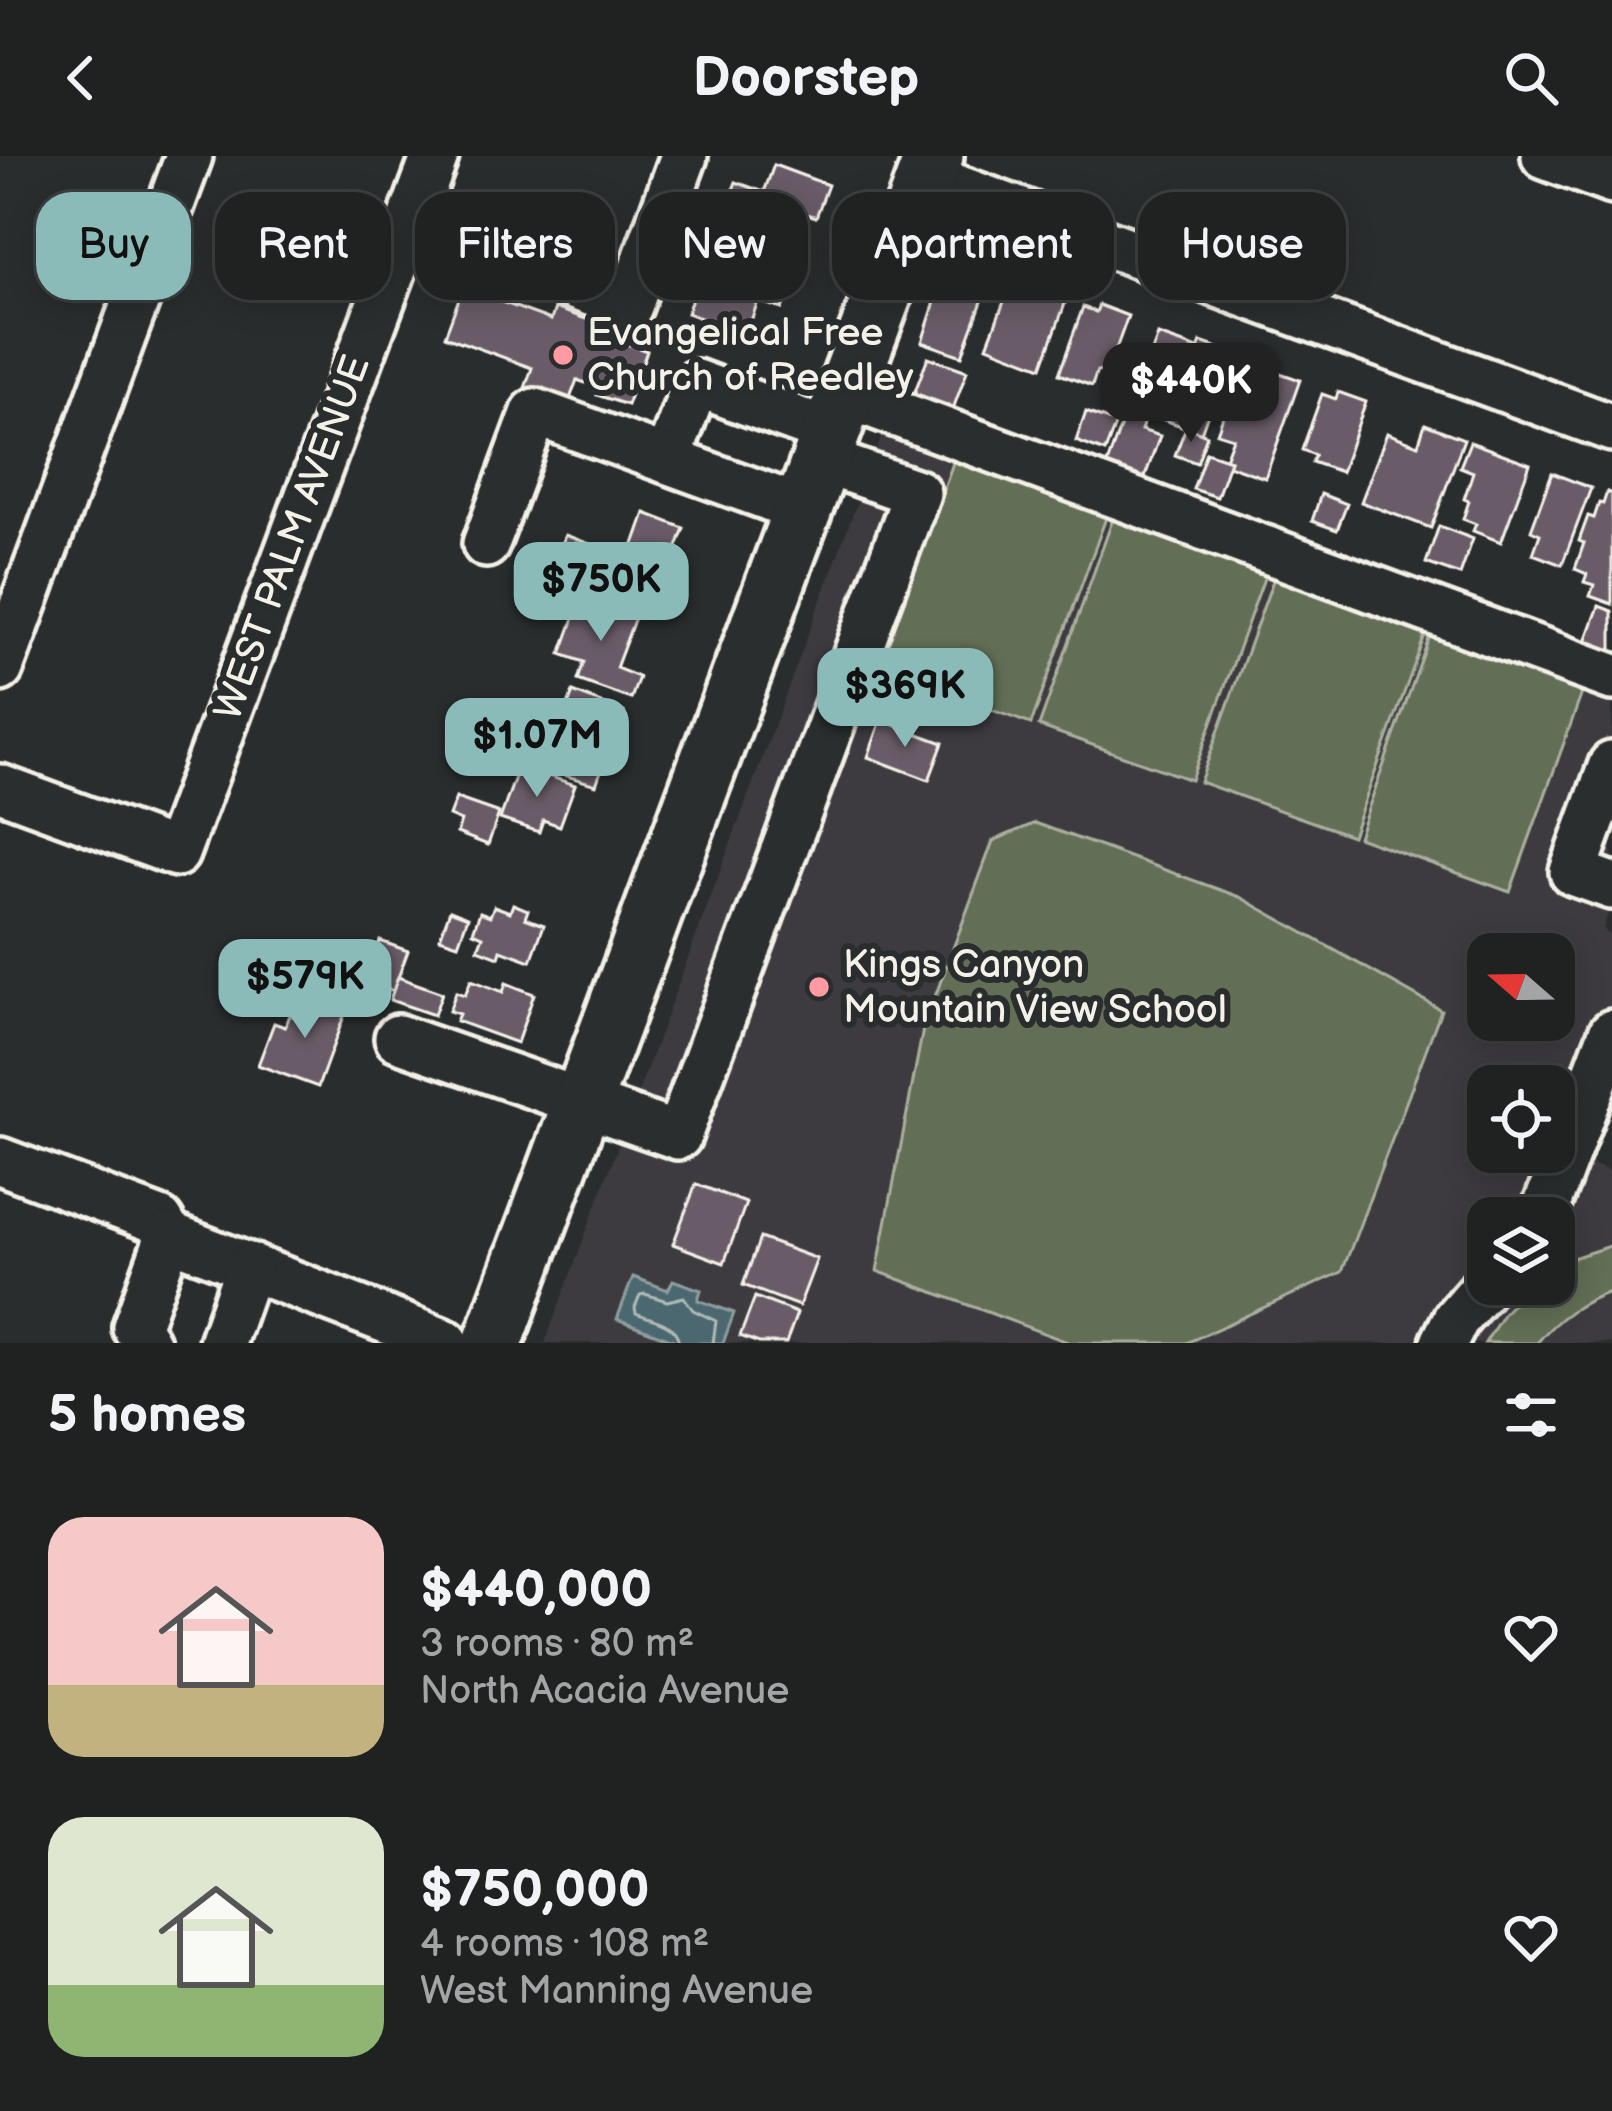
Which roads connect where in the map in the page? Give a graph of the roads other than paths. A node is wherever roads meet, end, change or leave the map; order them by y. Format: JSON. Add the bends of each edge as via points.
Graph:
{"nodes":[{"id":1,"x":189,"y":156,"type":"edge"},
{"id":2,"x":435,"y":156,"type":"edge"},
{"id":3,"x":684,"y":156,"type":"edge"},
{"id":4,"x":1545,"y":156,"type":"edge"},
{"id":5,"x":930,"y":166,"type":"edge"},
{"id":6,"x":1612,"y":181,"type":"edge"},
{"id":7,"x":409,"y":227,"type":"junction"},
{"id":8,"x":1612,"y":428,"type":"edge"},
{"id":9,"x":826,"y":449,"type":"junction"},
{"id":10,"x":668,"y":460,"type":"junction"},
{"id":11,"x":486,"y":544,"type":"dead end"},
{"id":12,"x":0,"y":668,"type":"edge"},
{"id":13,"x":1612,"y":676,"type":"edge"},
{"id":14,"x":1612,"y":765,"type":"edge"},
{"id":15,"x":0,"y":788,"type":"edge"},
{"id":16,"x":1612,"y":886,"type":"edge"},
{"id":17,"x":1612,"y":1033,"type":"edge"},
{"id":18,"x":398,"y":1038,"type":"dead end"},
{"id":19,"x":582,"y":1102,"type":"junction"},
{"id":20,"x":0,"y":1161,"type":"edge"},
{"id":21,"x":1550,"y":1197,"type":"edge"},
{"id":22,"x":169,"y":1236,"type":"junction"},
{"id":23,"x":249,"y":1266,"type":"junction"},
{"id":24,"x":1468,"y":1305,"type":"edge"},
{"id":25,"x":146,"y":1343,"type":"edge"},
{"id":26,"x":222,"y":1343,"type":"edge"},
{"id":27,"x":446,"y":1343,"type":"edge"},
{"id":28,"x":493,"y":1343,"type":"edge"},
{"id":29,"x":1444,"y":1343,"type":"edge"}],
"edges":[{"from":1,"to":12,"type":"street"},
{"from":2,"to":7,"type":"street","name":"WEST PALM AVENUE"},
{"from":3,"to":7,"type":"street","via":[[629,306]]},
{"from":4,"to":6,"type":"street"},
{"from":5,"to":8,"type":"street"},
{"from":5,"to":9,"type":"main road"},
{"from":7,"to":15,"type":"street","name":"WEST PALM AVENUE","via":[[176,853]]},
{"from":9,"to":10,"type":"street"},
{"from":9,"to":10,"type":"street","via":[[696,383]]},
{"from":9,"to":13,"type":"street"},
{"from":9,"to":19,"type":"main road"},
{"from":9,"to":19,"type":"street","via":[[917,493],[678,1136]]},
{"from":10,"to":11,"type":"street","via":[[535,412]]},
{"from":14,"to":16,"type":"street","via":[[1574,872]]},
{"from":17,"to":21,"type":"street"},
{"from":18,"to":19,"type":"street"},
{"from":19,"to":28,"type":"main road"},
{"from":20,"to":22,"type":"street","via":[[160,1221]]},
{"from":22,"to":23,"type":"street"},
{"from":22,"to":25,"type":"street","via":[[136,1327]]},
{"from":23,"to":26,"type":"street"},
{"from":23,"to":27,"type":"street"},
{"from":24,"to":29,"type":"street"}]}
